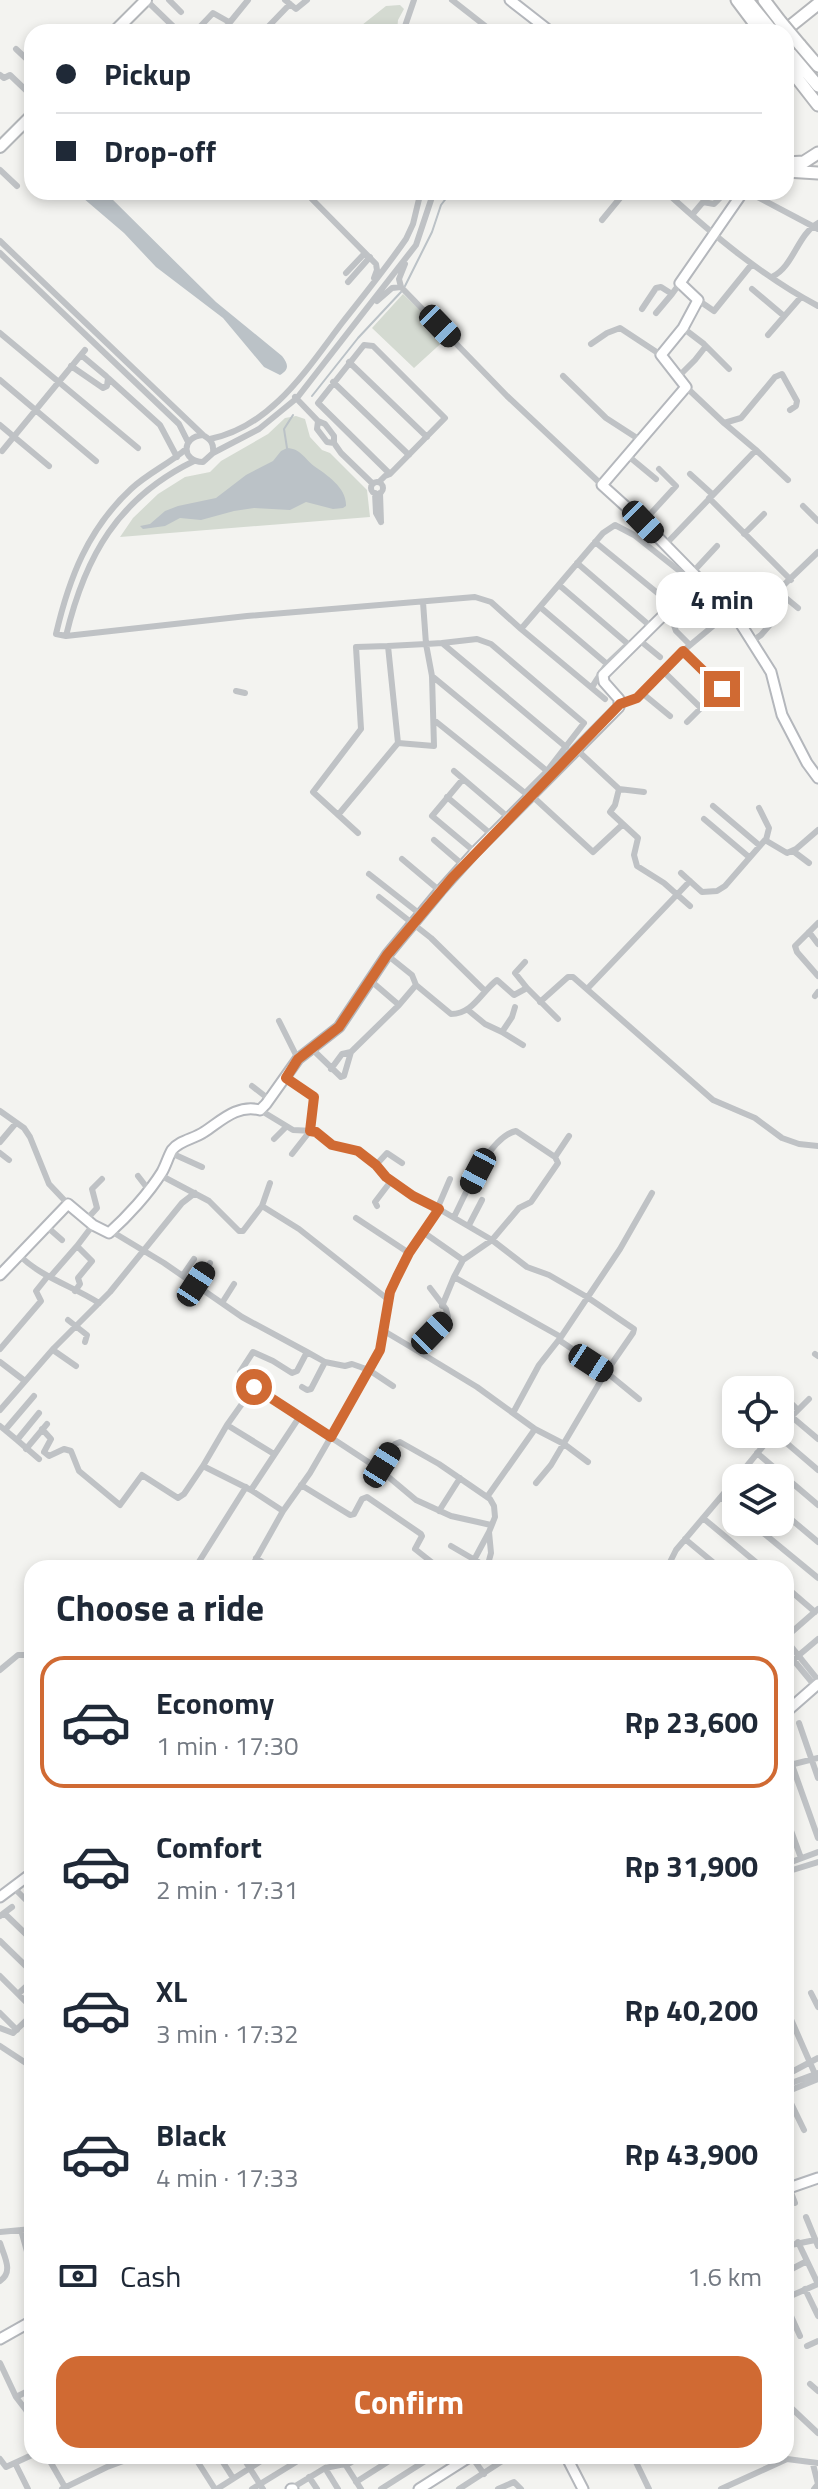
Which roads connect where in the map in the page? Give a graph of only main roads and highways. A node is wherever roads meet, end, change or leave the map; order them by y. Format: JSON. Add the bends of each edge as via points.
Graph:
{"nodes":[{"id":1,"x":146,"y":0,"type":"edge"},
{"id":2,"x":737,"y":0,"type":"edge"},
{"id":3,"x":747,"y":0,"type":"edge"},
{"id":4,"x":764,"y":0,"type":"edge"},
{"id":5,"x":818,"y":4,"type":"edge"},
{"id":6,"x":818,"y":12,"type":"edge"},
{"id":7,"x":122,"y":24,"type":"edge"},
{"id":8,"x":768,"y":24,"type":"edge"},
{"id":9,"x":769,"y":24,"type":"edge"},
{"id":10,"x":772,"y":24,"type":"edge"},
{"id":11,"x":783,"y":24,"type":"edge"},
{"id":12,"x":794,"y":32,"type":"edge"},
{"id":13,"x":794,"y":41,"type":"edge"},
{"id":14,"x":794,"y":57,"type":"edge"},
{"id":15,"x":818,"y":66,"type":"edge"},
{"id":16,"x":794,"y":74,"type":"edge"},
{"id":17,"x":818,"y":86,"type":"edge"},
{"id":18,"x":818,"y":105,"type":"edge"},
{"id":19,"x":24,"y":124,"type":"edge"},
{"id":20,"x":0,"y":147,"type":"edge"},
{"id":21,"x":818,"y":153,"type":"edge"},
{"id":22,"x":794,"y":163,"type":"edge"},
{"id":23,"x":794,"y":172,"type":"edge"},
{"id":24,"x":818,"y":173,"type":"edge"}],
"edges":[{"from":1,"to":7,"type":"main road"},
{"from":2,"to":8,"type":"highway"},
{"from":3,"to":9,"type":"highway"},
{"from":4,"to":10,"type":"highway"},
{"from":5,"to":11,"type":"highway"},
{"from":6,"to":12,"type":"highway"},
{"from":13,"to":15,"type":"highway","bridge":true},
{"from":14,"to":17,"type":"highway"},
{"from":16,"to":18,"type":"highway"},
{"from":19,"to":20,"type":"main road"},
{"from":21,"to":22,"type":"highway"},
{"from":23,"to":24,"type":"highway"}]}
